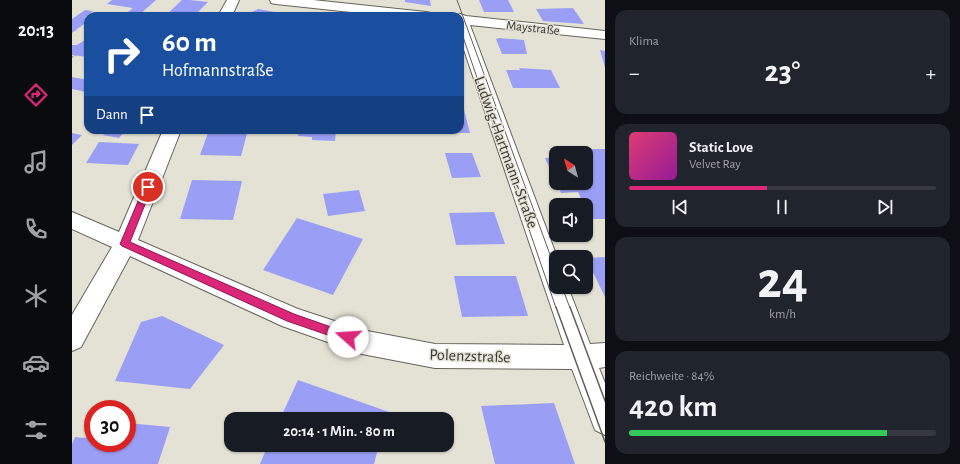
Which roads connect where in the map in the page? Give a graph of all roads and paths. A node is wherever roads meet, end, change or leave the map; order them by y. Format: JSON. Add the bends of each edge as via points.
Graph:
{"nodes":[{"id":1,"x":232,"y":0,"type":"edge"},
{"id":2,"x":276,"y":0,"type":"edge"},
{"id":3,"x":227,"y":12,"type":"edge"},
{"id":4,"x":388,"y":12,"type":"edge"},
{"id":5,"x":464,"y":17,"type":"edge"},
{"id":6,"x":464,"y":29,"type":"edge"},
{"id":7,"x":605,"y":35,"type":"edge"},
{"id":8,"x":76,"y":55,"type":"dead end"},
{"id":9,"x":72,"y":57,"type":"edge"},
{"id":10,"x":170,"y":134,"type":"edge"},
{"id":11,"x":72,"y":220,"type":"edge"},
{"id":12,"x":125,"y":244,"type":"junction"},
{"id":13,"x":72,"y":339,"type":"edge"},
{"id":14,"x":593,"y":355,"type":"edge"},
{"id":15,"x":605,"y":420,"type":"edge"}],
"edges":[{"from":1,"to":3,"type":"street"},
{"from":2,"to":4,"type":"street"},
{"from":5,"to":7,"type":"street","name":"Maystraße"},
{"from":6,"to":14,"type":"street","name":"Ludwig-Hartmann-Straße"},
{"from":8,"to":9,"type":"path"},
{"from":10,"to":12,"type":"street"},
{"from":11,"to":12,"type":"street","name":"Polenzstraße"},
{"from":12,"to":13,"type":"street"},
{"from":12,"to":14,"type":"street","name":"Polenzstraße","via":[[291,318],[362,342],[435,356]]},
{"from":14,"to":15,"type":"street","name":"Ludwig-Hartmann-Straße"}]}
